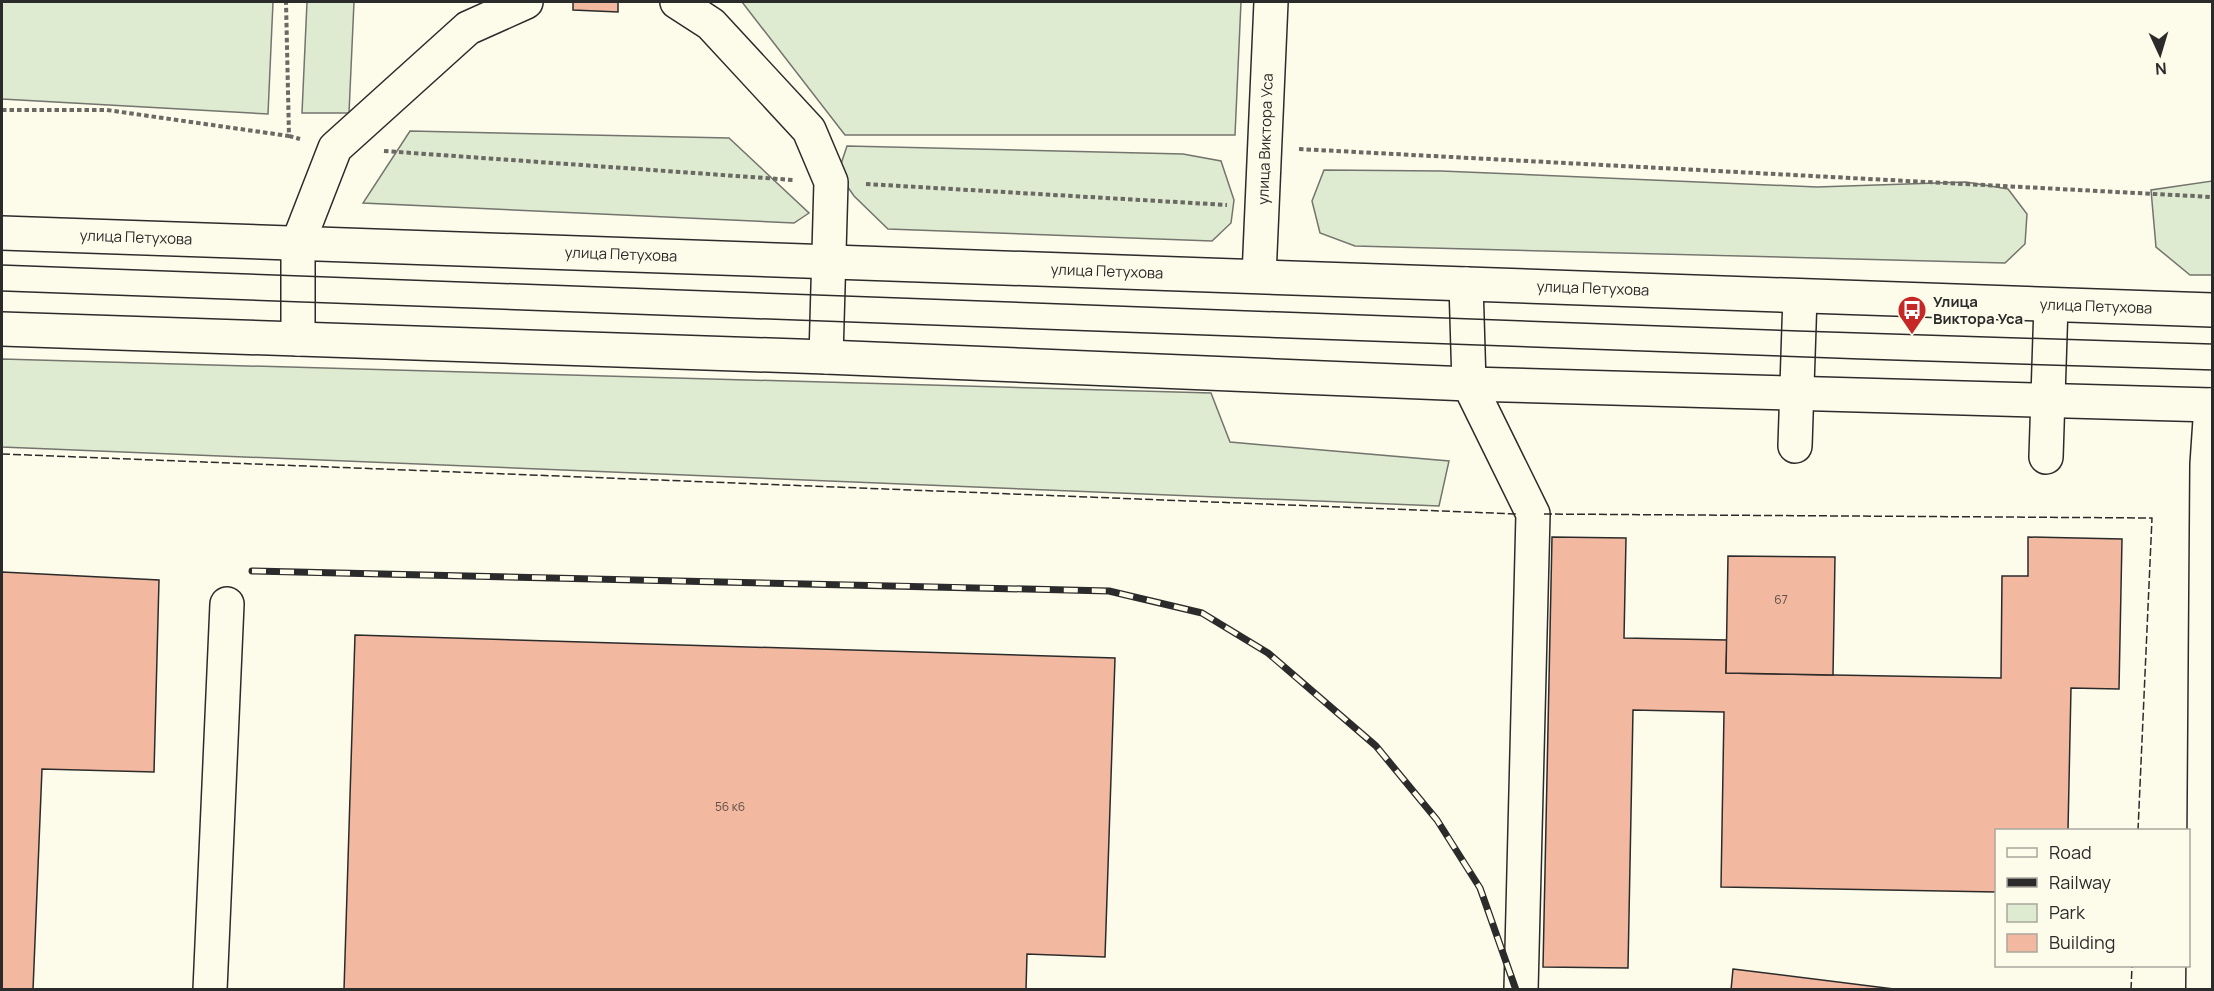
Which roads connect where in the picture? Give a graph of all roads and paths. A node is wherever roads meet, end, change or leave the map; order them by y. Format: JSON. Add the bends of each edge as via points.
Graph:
{"nodes":[{"id":1,"x":286,"y":2,"type":"edge"},
{"id":2,"x":526,"y":2,"type":"edge"},
{"id":3,"x":677,"y":2,"type":"edge"},
{"id":4,"x":1271,"y":2,"type":"edge"},
{"id":5,"x":2,"y":110,"type":"edge"},
{"id":6,"x":289,"y":136,"type":"junction"},
{"id":7,"x":1264,"y":147,"type":"junction"},
{"id":8,"x":335,"y":148,"type":"junction"},
{"id":9,"x":831,"y":182,"type":"junction"},
{"id":10,"x":2212,"y":197,"type":"edge"},
{"id":11,"x":1262,"y":207,"type":"junction"},
{"id":12,"x":2,"y":233,"type":"edge"},
{"id":13,"x":298,"y":243,"type":"junction"},
{"id":14,"x":829,"y":261,"type":"junction"},
{"id":15,"x":1259,"y":276,"type":"junction"},
{"id":16,"x":1466,"y":284,"type":"junction"},
{"id":17,"x":1800,"y":296,"type":"junction"},
{"id":18,"x":2051,"y":305,"type":"junction"},
{"id":19,"x":2212,"y":310,"type":"edge"},
{"id":20,"x":2,"y":329,"type":"edge"},
{"id":21,"x":298,"y":339,"type":"junction"},
{"id":22,"x":826,"y":357,"type":"junction"},
{"id":23,"x":1469,"y":384,"type":"junction"},
{"id":24,"x":1796,"y":394,"type":"junction"},
{"id":25,"x":2048,"y":401,"type":"junction"},
{"id":26,"x":2212,"y":405,"type":"edge"},
{"id":27,"x":1794,"y":446,"type":"dead end"},
{"id":28,"x":2046,"y":457,"type":"dead end"},
{"id":29,"x":226,"y":604,"type":"dead end"},
{"id":30,"x":210,"y":990,"type":"edge"},
{"id":31,"x":1521,"y":990,"type":"edge"},
{"id":32,"x":2203,"y":990,"type":"edge"}],
"edges":[{"from":1,"to":6,"type":"path"},
{"from":2,"to":8,"type":"main road","via":[[468,28]]},
{"from":3,"to":9,"type":"main road","via":[[711,24],[809,130]]},
{"from":4,"to":7,"type":"main road","name":"улица Виктора Уса"},
{"from":5,"to":6,"type":"path","via":[[107,110]]},
{"from":6,"to":8,"type":"path"},
{"from":7,"to":10,"type":"path"},
{"from":7,"to":11,"type":"main road","name":"улица Виктора Уса"},
{"from":8,"to":9,"type":"path"},
{"from":8,"to":13,"type":"main road"},
{"from":9,"to":11,"type":"path"},
{"from":9,"to":14,"type":"main road"},
{"from":11,"to":15,"type":"main road","name":"улица Виктора Уса"},
{"from":12,"to":13,"type":"main road","name":"улица Петухова"},
{"from":13,"to":14,"type":"main road","name":"улица Петухова"},
{"from":13,"to":21,"type":"main road"},
{"from":14,"to":15,"type":"main road","name":"улица Петухова"},
{"from":14,"to":22,"type":"main road"},
{"from":15,"to":16,"type":"main road","name":"улица Петухова"},
{"from":16,"to":17,"type":"main road","name":"улица Петухова"},
{"from":16,"to":23,"type":"main road"},
{"from":17,"to":18,"type":"main road","name":"улица Петухова"},
{"from":17,"to":24,"type":"main road"},
{"from":18,"to":19,"type":"main road","name":"улица Петухова"},
{"from":18,"to":25,"type":"main road"},
{"from":20,"to":21,"type":"main road"},
{"from":21,"to":22,"type":"main road"},
{"from":22,"to":23,"type":"main road"},
{"from":23,"to":24,"type":"main road"},
{"from":23,"to":31,"type":"main road","via":[[1533,514]]},
{"from":24,"to":25,"type":"main road"},
{"from":24,"to":27,"type":"main road"},
{"from":25,"to":26,"type":"main road"},
{"from":25,"to":28,"type":"main road"},
{"from":26,"to":32,"type":"main road","via":[[2206,464]]},
{"from":29,"to":30,"type":"main road"}]}
